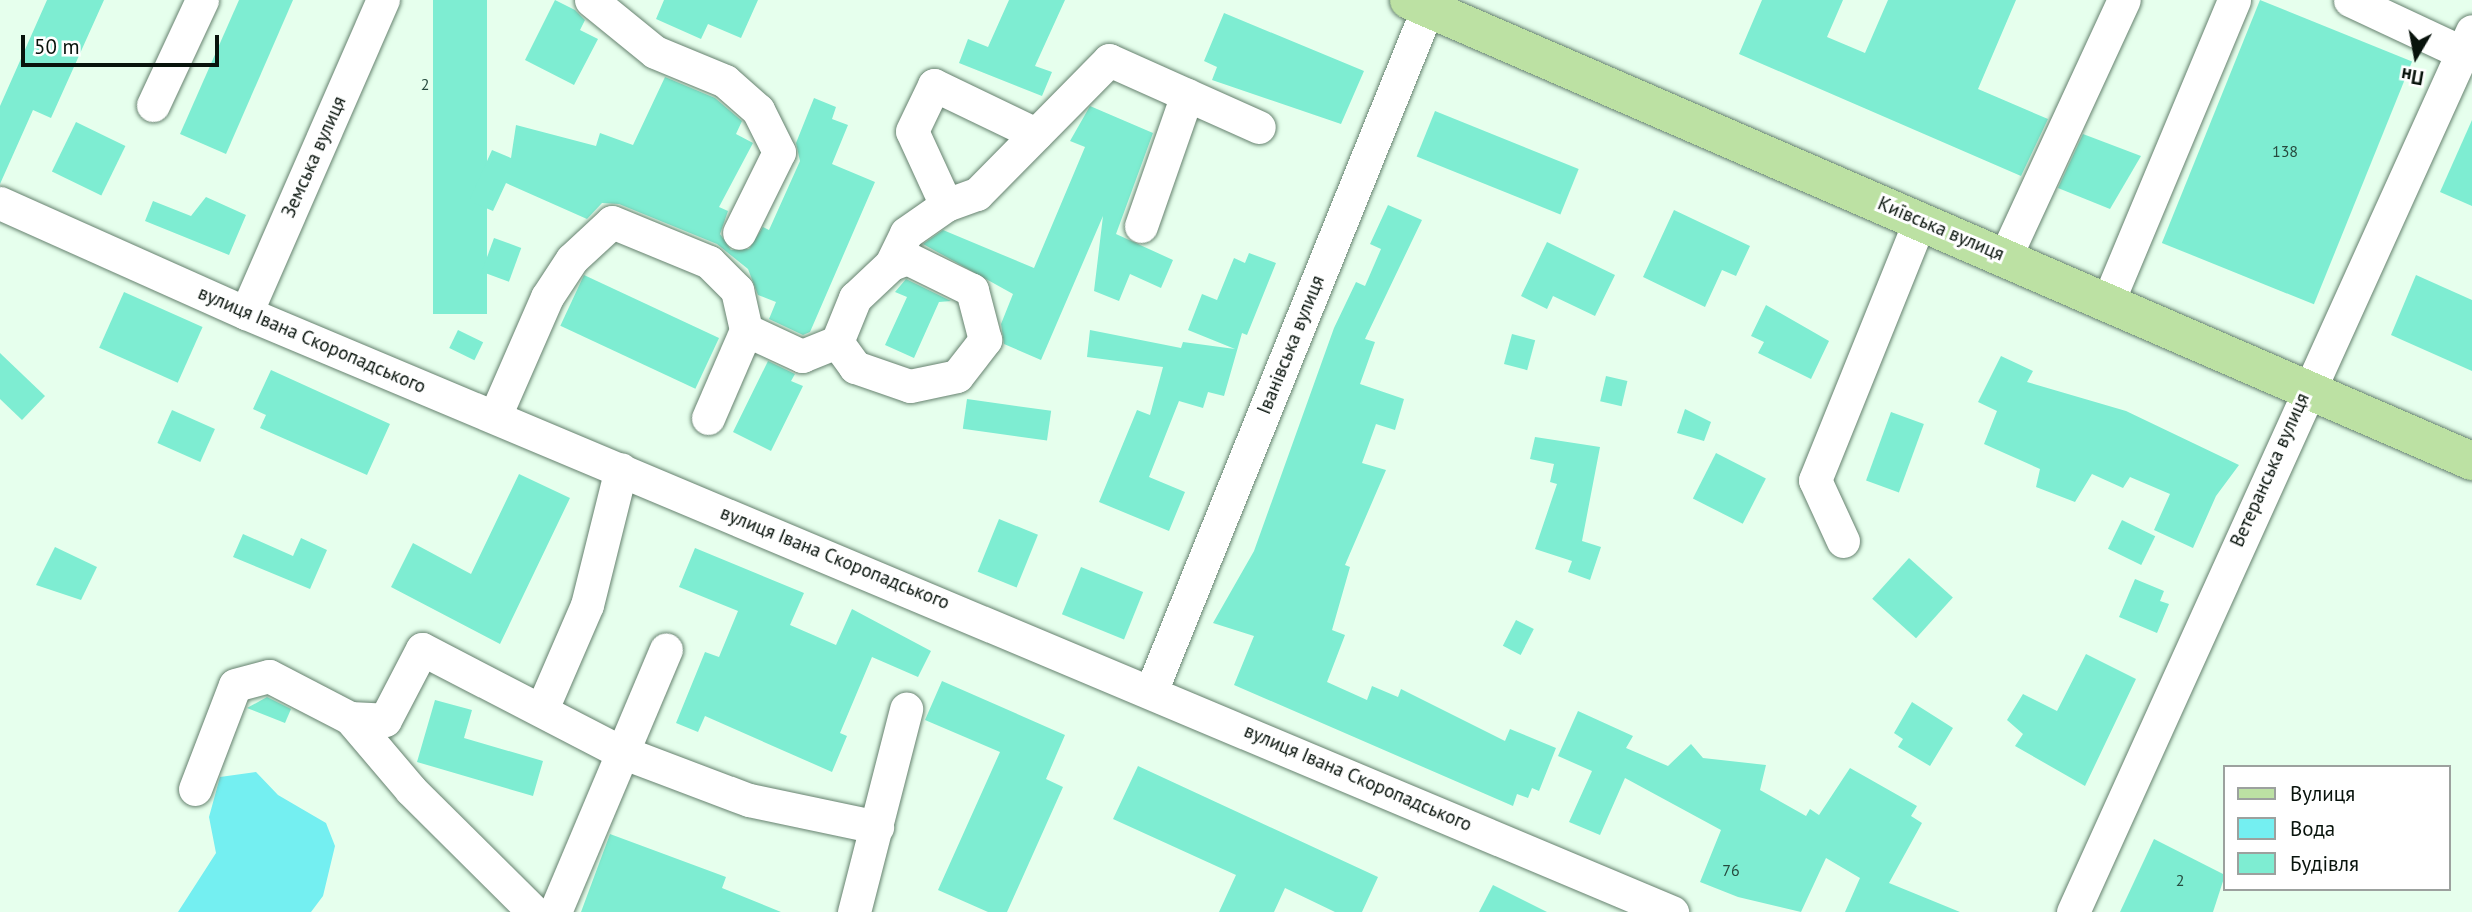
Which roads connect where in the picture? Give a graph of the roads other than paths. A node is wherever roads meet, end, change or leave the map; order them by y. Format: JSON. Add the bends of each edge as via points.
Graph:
{"nodes":[{"id":1,"x":202,"y":0,"type":"edge"},
{"id":2,"x":383,"y":0,"type":"edge"},
{"id":3,"x":591,"y":0,"type":"edge"},
{"id":4,"x":2124,"y":0,"type":"edge"},
{"id":5,"x":2234,"y":0,"type":"edge"},
{"id":6,"x":2350,"y":0,"type":"edge"},
{"id":7,"x":1422,"y":3,"type":"edge"},
{"id":8,"x":2467,"y":42,"type":"edge"},
{"id":9,"x":1187,"y":95,"type":"junction"},
{"id":10,"x":153,"y":105,"type":"dead end"},
{"id":11,"x":1259,"y":127,"type":"dead end"},
{"id":12,"x":1036,"y":134,"type":"junction"},
{"id":13,"x":0,"y":203,"type":"edge"},
{"id":14,"x":946,"y":205,"type":"junction"},
{"id":15,"x":1920,"y":220,"type":"junction"},
{"id":16,"x":1141,"y":226,"type":"dead end"},
{"id":17,"x":739,"y":233,"type":"dead end"},
{"id":18,"x":2005,"y":257,"type":"junction"},
{"id":19,"x":891,"y":264,"type":"junction"},
{"id":20,"x":2109,"y":299,"type":"junction"},
{"id":21,"x":246,"y":313,"type":"junction"},
{"id":22,"x":746,"y":330,"type":"junction"},
{"id":23,"x":837,"y":342,"type":"junction"},
{"id":24,"x":2306,"y":390,"type":"junction"},
{"id":25,"x":495,"y":416,"type":"junction"},
{"id":26,"x":708,"y":418,"type":"dead end"},
{"id":27,"x":2472,"y":461,"type":"edge"},
{"id":28,"x":621,"y":469,"type":"junction"},
{"id":29,"x":1843,"y":541,"type":"dead end"},
{"id":30,"x":666,"y":649,"type":"dead end"},
{"id":31,"x":1152,"y":689,"type":"junction"},
{"id":32,"x":542,"y":709,"type":"junction"},
{"id":33,"x":906,"y":709,"type":"dead end"},
{"id":34,"x":350,"y":718,"type":"junction"},
{"id":35,"x":619,"y":751,"type":"junction"},
{"id":36,"x":195,"y":789,"type":"dead end"},
{"id":37,"x":877,"y":827,"type":"junction"},
{"id":38,"x":1668,"y":911,"type":"edge"},
{"id":39,"x":534,"y":912,"type":"edge"},
{"id":40,"x":555,"y":912,"type":"edge"},
{"id":41,"x":854,"y":912,"type":"edge"},
{"id":42,"x":2073,"y":912,"type":"edge"}],
"edges":[{"from":1,"to":10,"type":"street"},
{"from":2,"to":21,"type":"street","name":"Земська вулиця"},
{"from":3,"to":17,"type":"street","via":[[655,52],[725,81],[758,110],[779,152]]},
{"from":4,"to":18,"type":"street"},
{"from":5,"to":20,"type":"street"},
{"from":6,"to":8,"type":"street"},
{"from":7,"to":15,"type":"main road","name":"Київська вулиця"},
{"from":7,"to":31,"type":"street","name":"Іванівська вулиця"},
{"from":8,"to":24,"type":"street","name":"Ветеранська вулиця"},
{"from":9,"to":11,"type":"street"},
{"from":9,"to":12,"type":"street","via":[[1109,60]]},
{"from":9,"to":16,"type":"street"},
{"from":12,"to":14,"type":"street","via":[[977,194]]},
{"from":12,"to":14,"type":"street","via":[[934,85],[912,131]]},
{"from":13,"to":21,"type":"street","name":"вулиця Івана Скоропадського"},
{"from":14,"to":19,"type":"street","via":[[906,233]]},
{"from":15,"to":18,"type":"main road","name":"Київська вулиця"},
{"from":15,"to":29,"type":"street","via":[[1815,480]]},
{"from":18,"to":20,"type":"main road","name":"Київська вулиця"},
{"from":19,"to":23,"type":"street","via":[[855,298]]},
{"from":19,"to":23,"type":"street","via":[[907,258],[972,289],[985,340],[957,376],[910,386],[855,367]]},
{"from":20,"to":24,"type":"main road","name":"Київська вулиця"},
{"from":21,"to":25,"type":"street","name":"вулиця Івана Скоропадського"},
{"from":22,"to":23,"type":"street","via":[[802,356]]},
{"from":22,"to":25,"type":"street","via":[[737,290],[709,262],[612,222],[572,260],[547,298]]},
{"from":22,"to":26,"type":"street"},
{"from":24,"to":27,"type":"main road","name":"Київська вулиця"},
{"from":24,"to":42,"type":"street","name":"Ветеранська вулиця"},
{"from":25,"to":28,"type":"street","name":"вулиця Івана Скоропадського"},
{"from":28,"to":31,"type":"street","name":"вулиця Івана Скоропадського"},
{"from":28,"to":32,"type":"street","via":[[587,605]]},
{"from":30,"to":35,"type":"street"},
{"from":31,"to":38,"type":"street","name":"вулиця Івана Скоропадського"},
{"from":32,"to":34,"type":"street","via":[[422,649],[385,720]]},
{"from":32,"to":35,"type":"street"},
{"from":33,"to":37,"type":"street"},
{"from":34,"to":36,"type":"street","via":[[269,676],[235,685]]},
{"from":34,"to":39,"type":"street","via":[[411,790]]},
{"from":35,"to":37,"type":"street","via":[[749,800]]},
{"from":35,"to":40,"type":"street"},
{"from":37,"to":41,"type":"street"}]}
